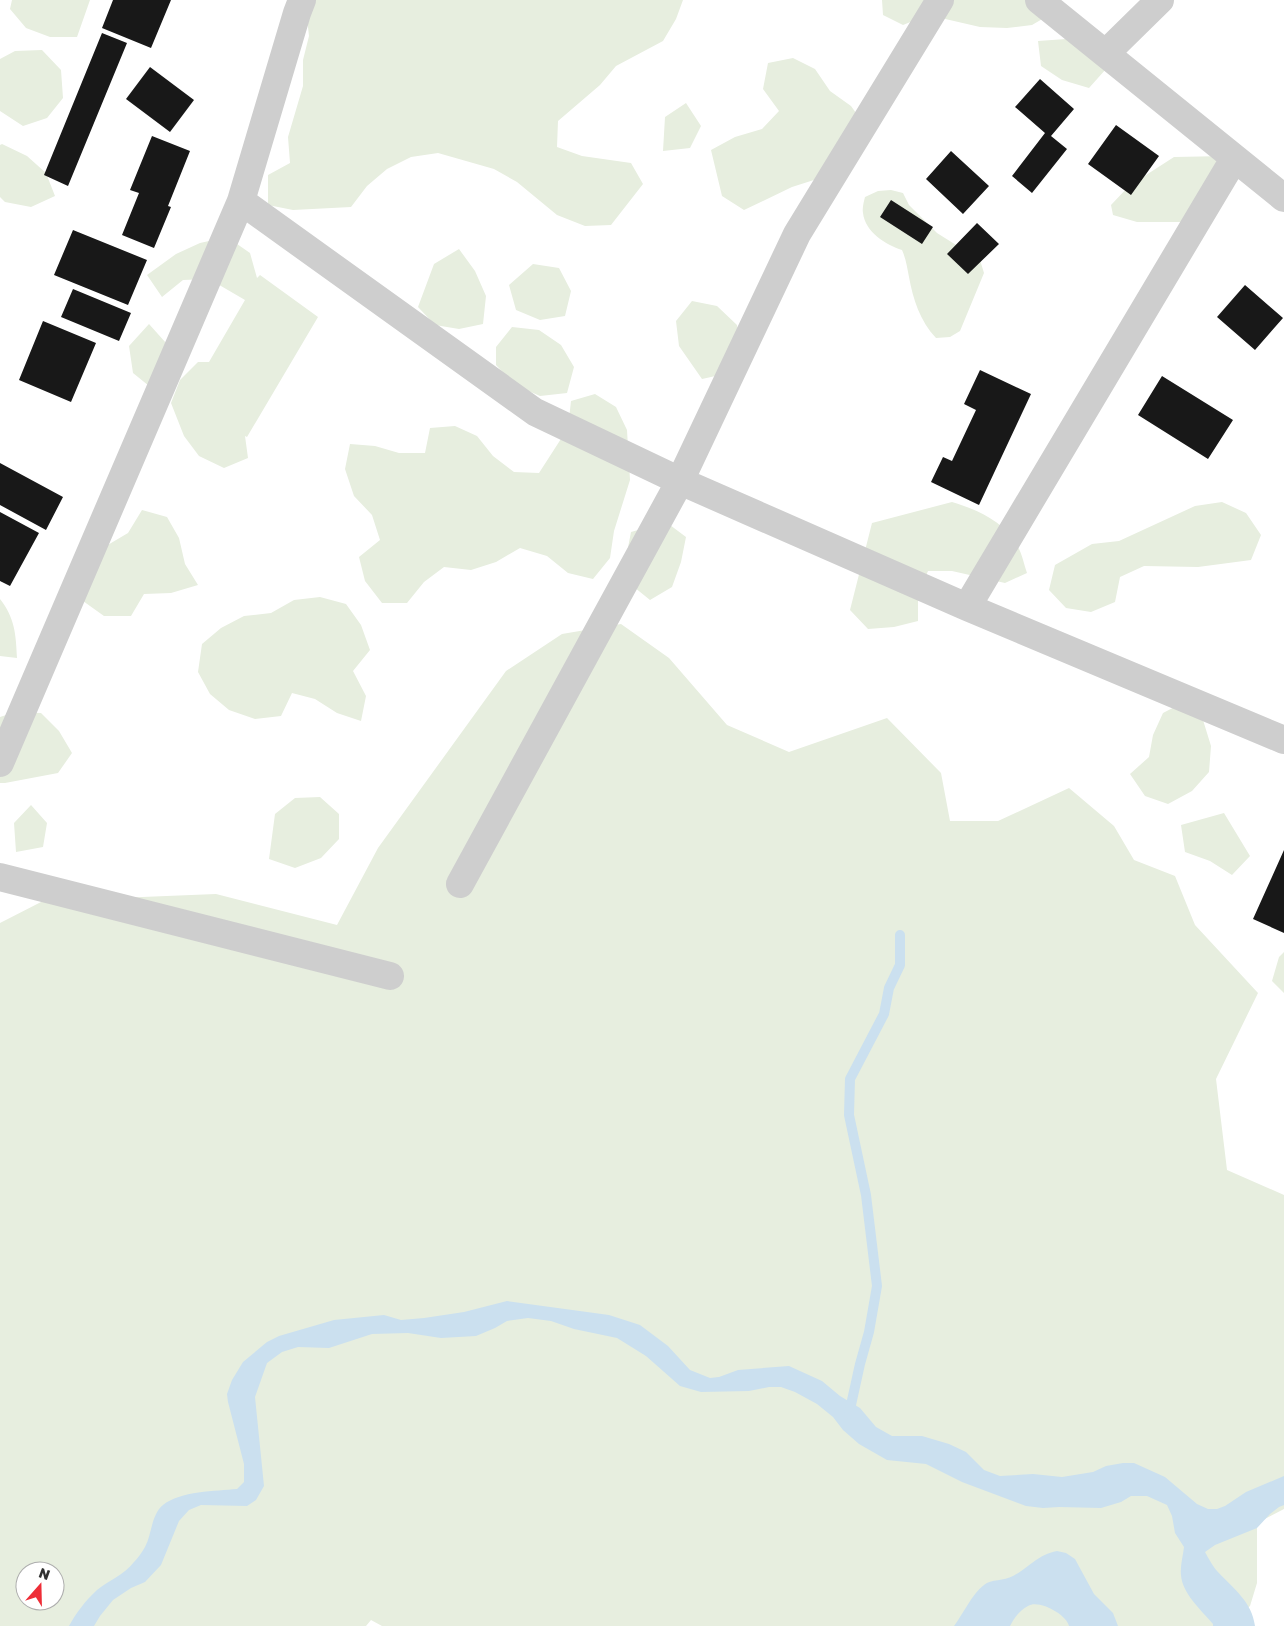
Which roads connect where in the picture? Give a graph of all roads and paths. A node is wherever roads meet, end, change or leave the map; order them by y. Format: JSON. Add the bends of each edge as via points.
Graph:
{"nodes":[{"id":1,"x":302,"y":0,"type":"edge"},
{"id":2,"x":940,"y":0,"type":"edge"},
{"id":3,"x":1039,"y":0,"type":"edge"},
{"id":4,"x":1160,"y":0,"type":"edge"},
{"id":5,"x":1106,"y":53,"type":"junction"},
{"id":6,"x":1234,"y":159,"type":"junction"},
{"id":7,"x":1284,"y":198,"type":"edge"},
{"id":8,"x":241,"y":201,"type":"junction"},
{"id":9,"x":680,"y":481,"type":"junction"},
{"id":10,"x":967,"y":607,"type":"junction"},
{"id":11,"x":1284,"y":740,"type":"edge"},
{"id":12,"x":0,"y":763,"type":"edge"},
{"id":13,"x":0,"y":877,"type":"edge"},
{"id":14,"x":460,"y":884,"type":"dead end"},
{"id":15,"x":390,"y":976,"type":"dead end"}],
"edges":[{"from":1,"to":8,"type":"street"},
{"from":2,"to":9,"type":"street","via":[[797,234]]},
{"from":3,"to":5,"type":"street"},
{"from":4,"to":5,"type":"street"},
{"from":5,"to":6,"type":"street"},
{"from":6,"to":7,"type":"street"},
{"from":6,"to":10,"type":"street"},
{"from":8,"to":9,"type":"street","via":[[535,412]]},
{"from":8,"to":12,"type":"street"},
{"from":9,"to":10,"type":"street"},
{"from":9,"to":14,"type":"street"},
{"from":10,"to":11,"type":"street"},
{"from":13,"to":15,"type":"street"}]}
